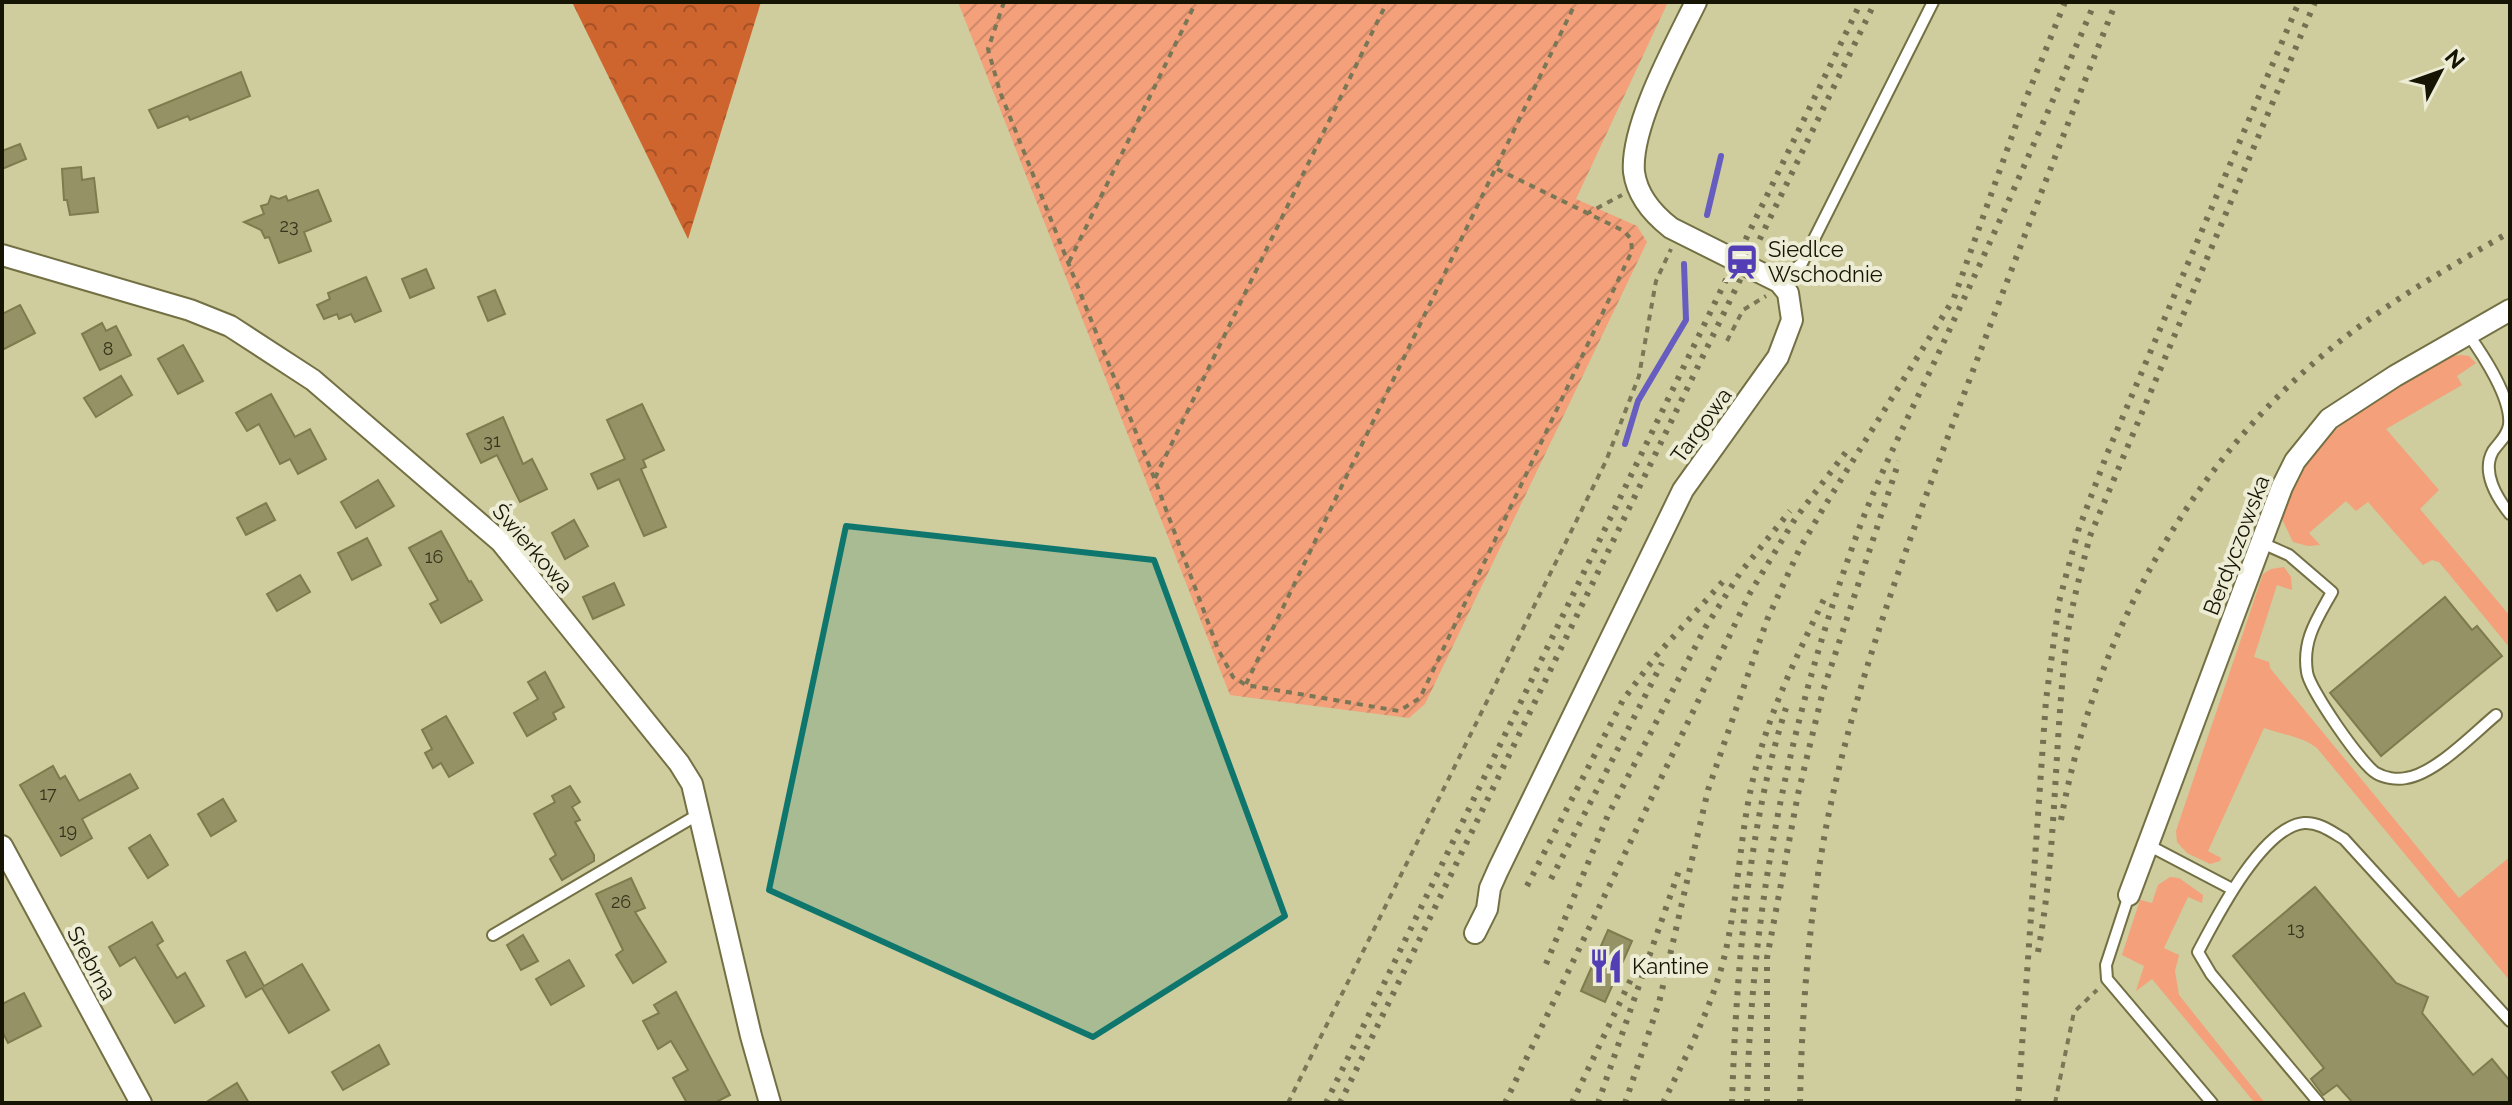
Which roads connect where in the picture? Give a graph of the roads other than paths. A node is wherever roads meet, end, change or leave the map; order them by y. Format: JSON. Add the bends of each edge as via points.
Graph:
{"nodes":[{"id":1,"x":1696,"y":2,"type":"edge"},
{"id":2,"x":1933,"y":2,"type":"edge"},
{"id":3,"x":2,"y":255,"type":"edge"},
{"id":4,"x":1779,"y":282,"type":"junction"},
{"id":5,"x":2510,"y":310,"type":"edge"},
{"id":6,"x":2468,"y":334,"type":"junction"},
{"id":7,"x":2510,"y":514,"type":"edge"},
{"id":8,"x":2262,"y":543,"type":"junction"},
{"id":9,"x":2496,"y":715,"type":"dead end"},
{"id":10,"x":701,"y":813,"type":"junction"},
{"id":11,"x":2148,"y":845,"type":"junction"},
{"id":12,"x":2,"y":846,"type":"edge"},
{"id":13,"x":2232,"y":889,"type":"junction"},
{"id":14,"x":2129,"y":895,"type":"joint"},
{"id":15,"x":1475,"y":933,"type":"dead end"},
{"id":16,"x":493,"y":935,"type":"dead end"},
{"id":17,"x":2510,"y":1021,"type":"edge"},
{"id":18,"x":141,"y":1103,"type":"edge"},
{"id":19,"x":770,"y":1103,"type":"edge"},
{"id":20,"x":2212,"y":1103,"type":"edge"},
{"id":21,"x":2319,"y":1103,"type":"edge"}],
"edges":[{"from":1,"to":4,"type":"street","via":[[1644,120],[1634,174],[1657,217]]},
{"from":2,"to":4,"type":"lane","via":[[1802,263]]},
{"from":3,"to":10,"type":"street","name":"Świerkowa","via":[[203,315],[230,326],[313,380],[501,542],[679,763]]},
{"from":4,"to":15,"type":"street","name":"Targowa","via":[[1788,293],[1792,320],[1778,357],[1683,490],[1490,888]]},
{"from":5,"to":6,"type":"street","name":"Berdyczowska"},
{"from":6,"to":7,"type":"lane","via":[[2507,408],[2506,435],[2491,454],[2489,476]]},
{"from":6,"to":8,"type":"street","name":"Berdyczowska","via":[[2329,419],[2295,461]]},
{"from":8,"to":9,"type":"lane","via":[[2289,555],[2332,592],[2308,636],[2307,674],[2319,702],[2375,773],[2391,778],[2425,773]]},
{"from":8,"to":11,"type":"street","name":"Berdyczowska"},
{"from":10,"to":16,"type":"lane"},
{"from":10,"to":19,"type":"street","name":"Świerkowa"},
{"from":11,"to":13,"type":"lane"},
{"from":11,"to":14,"type":"street","name":"Berdyczowska"},
{"from":12,"to":18,"type":"street","name":"Srebrna"},
{"from":13,"to":17,"type":"lane","via":[[2287,828],[2321,825],[2344,839]]},
{"from":13,"to":21,"type":"lane","via":[[2198,952]]},
{"from":14,"to":20,"type":"lane","via":[[2106,965],[2107,979]]}]}
